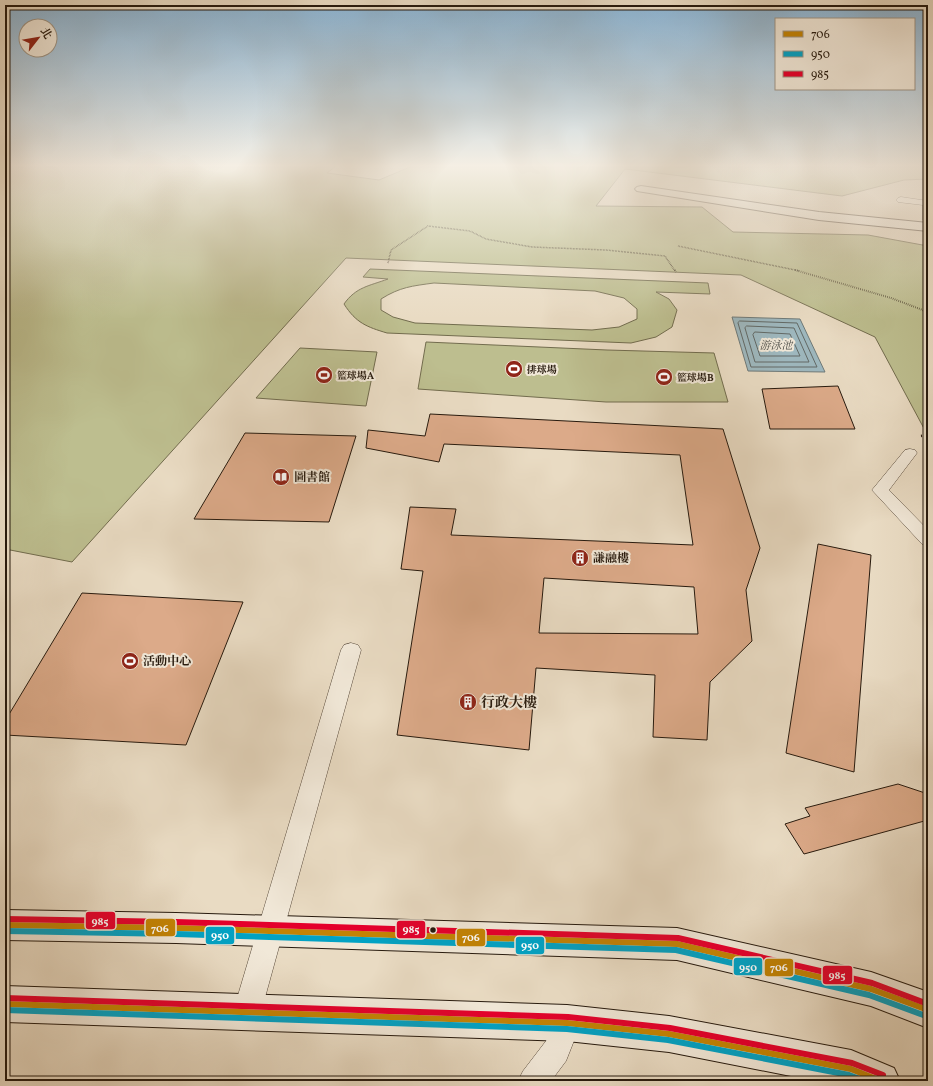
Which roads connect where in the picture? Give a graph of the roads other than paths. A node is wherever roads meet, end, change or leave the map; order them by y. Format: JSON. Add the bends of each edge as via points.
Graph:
{"nodes":[{"id":1,"x":836,"y":218,"type":"edge"},
{"id":2,"x":928,"y":227,"type":"edge"},
{"id":3,"x":910,"y":453,"type":"dead end"},
{"id":4,"x":927,"y":537,"type":"edge"},
{"id":5,"x":351,"y":650,"type":"dead end"},
{"id":6,"x":5,"y":925,"type":"edge"},
{"id":7,"x":270,"y":931,"type":"junction"},
{"id":8,"x":5,"y":1004,"type":"edge"},
{"id":9,"x":928,"y":1010,"type":"edge"},
{"id":10,"x":247,"y":1012,"type":"junction"},
{"id":11,"x":567,"y":1023,"type":"junction"},
{"id":12,"x":533,"y":1081,"type":"edge"},
{"id":13,"x":881,"y":1081,"type":"edge"}],
"edges":[{"from":1,"to":2,"type":"main road"},
{"from":3,"to":4,"type":"lane","via":[[880,490]]},
{"from":5,"to":7,"type":"lane"},
{"from":6,"to":7,"type":"main road"},
{"from":7,"to":9,"type":"main road","via":[[677,944],[871,989]]},
{"from":7,"to":10,"type":"lane"},
{"from":8,"to":10,"type":"main road"},
{"from":10,"to":11,"type":"main road"},
{"from":11,"to":12,"type":"lane","via":[[556,1051]]},
{"from":11,"to":13,"type":"main road","via":[[676,1035],[851,1069]]}]}
